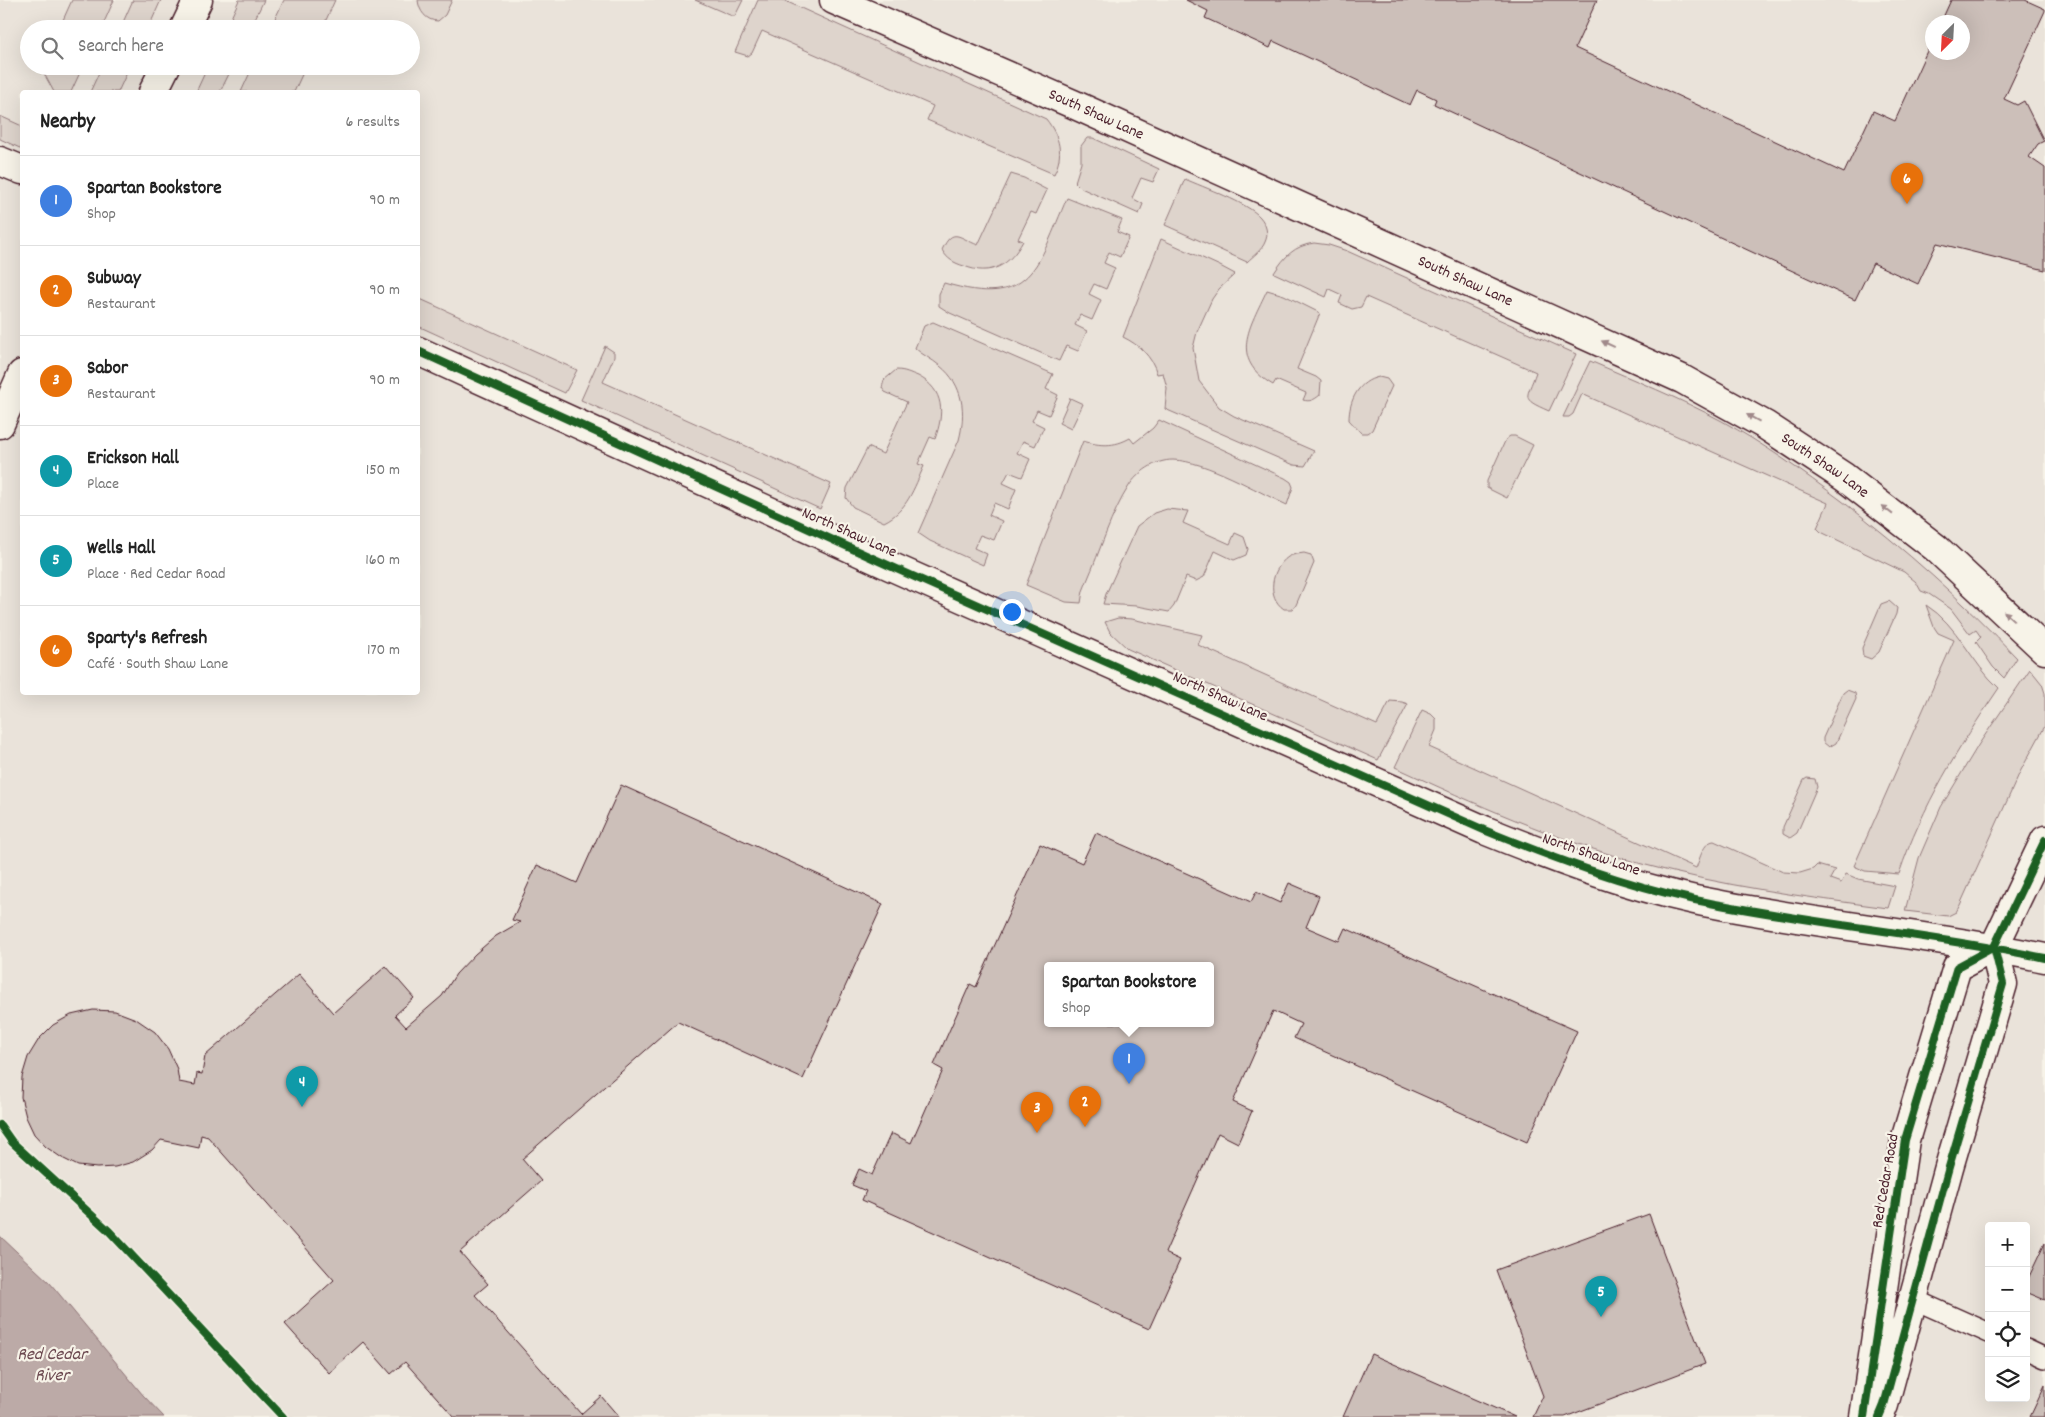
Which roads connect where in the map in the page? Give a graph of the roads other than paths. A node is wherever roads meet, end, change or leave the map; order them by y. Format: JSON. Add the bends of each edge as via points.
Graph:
{"nodes":[{"id":1,"x":198,"y":0,"type":"edge"},
{"id":2,"x":834,"y":0,"type":"edge"},
{"id":3,"x":188,"y":20,"type":"edge"},
{"id":4,"x":162,"y":75,"type":"edge"},
{"id":5,"x":154,"y":90,"type":"edge"},
{"id":6,"x":0,"y":161,"type":"edge"},
{"id":7,"x":20,"y":169,"type":"edge"},
{"id":8,"x":420,"y":352,"type":"edge"},
{"id":9,"x":20,"y":379,"type":"edge"},
{"id":10,"x":0,"y":424,"type":"edge"},
{"id":11,"x":2045,"y":650,"type":"edge"},
{"id":12,"x":2045,"y":840,"type":"edge"},
{"id":13,"x":1994,"y":947,"type":"junction"},
{"id":14,"x":2045,"y":958,"type":"edge"},
{"id":15,"x":1913,"y":1299,"type":"junction"},
{"id":16,"x":1985,"y":1331,"type":"edge"},
{"id":17,"x":2030,"y":1351,"type":"edge"},
{"id":18,"x":2045,"y":1358,"type":"edge"},
{"id":19,"x":1864,"y":1417,"type":"edge"},
{"id":20,"x":1879,"y":1417,"type":"edge"}],
"edges":[{"from":1,"to":3,"type":"street"},
{"from":11,"to":2,"type":"street","name":"South Shaw Lane","one_way":true,"via":[[1936,548],[1844,477],[1765,425],[1682,379],[1073,104]]},
{"from":4,"to":5,"type":"street"},
{"from":6,"to":7,"type":"street"},
{"from":8,"to":13,"type":"street","name":"North Shaw Lane","via":[[881,562],[1475,826],[1605,877],[1695,900]]},
{"from":9,"to":10,"type":"street"},
{"from":12,"to":13,"type":"street"},
{"from":13,"to":14,"type":"street","name":"North Shaw Lane"},
{"from":13,"to":15,"type":"street","via":[[2003,984]]},
{"from":13,"to":19,"type":"street","name":"Red Cedar Road","via":[[1958,967],[1905,1140]]},
{"from":15,"to":16,"type":"lane"},
{"from":15,"to":20,"type":"street"},
{"from":17,"to":18,"type":"lane"}]}
